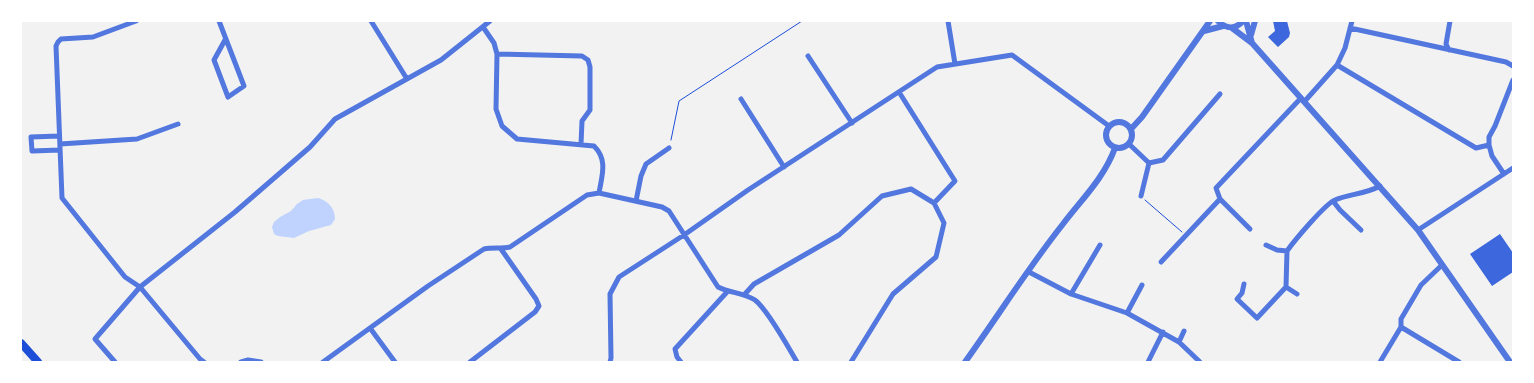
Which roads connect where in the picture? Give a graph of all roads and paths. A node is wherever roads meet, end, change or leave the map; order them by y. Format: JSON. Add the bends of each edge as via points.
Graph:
{"nodes":[{"id":1,"x":136,"y":21,"type":"edge"},
{"id":2,"x":219,"y":21,"type":"edge"},
{"id":3,"x":371,"y":21,"type":"edge"},
{"id":4,"x":490,"y":21,"type":"edge"},
{"id":5,"x":802,"y":21,"type":"edge"},
{"id":6,"x":948,"y":21,"type":"edge"},
{"id":7,"x":1210,"y":21,"type":"edge"},
{"id":8,"x":1245,"y":21,"type":"edge"},
{"id":9,"x":1256,"y":21,"type":"edge"},
{"id":10,"x":1352,"y":21,"type":"edge"},
{"id":11,"x":1450,"y":21,"type":"edge"},
{"id":12,"x":1220,"y":23,"type":"edge"},
{"id":13,"x":483,"y":28,"type":"junction"},
{"id":14,"x":1232,"y":28,"type":"junction"},
{"id":15,"x":1350,"y":28,"type":"junction"},
{"id":16,"x":1204,"y":31,"type":"junction"},
{"id":17,"x":225,"y":40,"type":"junction"},
{"id":18,"x":1252,"y":40,"type":"junction"},
{"id":19,"x":1449,"y":50,"type":"junction"},
{"id":20,"x":497,"y":54,"type":"junction"},
{"id":21,"x":808,"y":56,"type":"dead end"},
{"id":22,"x":955,"y":64,"type":"junction"},
{"id":23,"x":1336,"y":66,"type":"junction"},
{"id":24,"x":1513,"y":66,"type":"edge"},
{"id":25,"x":407,"y":79,"type":"junction"},
{"id":26,"x":1513,"y":80,"type":"edge"},
{"id":27,"x":899,"y":92,"type":"junction"},
{"id":28,"x":1220,"y":94,"type":"dead end"},
{"id":29,"x":741,"y":100,"type":"dead end"},
{"id":30,"x":1302,"y":100,"type":"junction"},
{"id":31,"x":852,"y":123,"type":"junction"},
{"id":32,"x":178,"y":124,"type":"dead end"},
{"id":33,"x":1109,"y":126,"type":"junction"},
{"id":34,"x":1130,"y":129,"type":"junction"},
{"id":35,"x":59,"y":136,"type":"junction"},
{"id":36,"x":581,"y":144,"type":"junction"},
{"id":37,"x":1129,"y":144,"type":"junction"},
{"id":38,"x":1489,"y":145,"type":"junction"},
{"id":39,"x":60,"y":147,"type":"junction"},
{"id":40,"x":669,"y":148,"type":"joint"},
{"id":41,"x":1115,"y":148,"type":"junction"},
{"id":42,"x":1149,"y":163,"type":"junction"},
{"id":43,"x":784,"y":167,"type":"junction"},
{"id":44,"x":1513,"y":168,"type":"edge"},
{"id":45,"x":1504,"y":174,"type":"junction"},
{"id":46,"x":1380,"y":186,"type":"junction"},
{"id":47,"x":599,"y":193,"type":"junction"},
{"id":48,"x":1141,"y":196,"type":"joint"},
{"id":49,"x":1220,"y":199,"type":"junction"},
{"id":50,"x":1334,"y":200,"type":"junction"},
{"id":51,"x":636,"y":201,"type":"junction"},
{"id":52,"x":934,"y":203,"type":"junction"},
{"id":53,"x":1250,"y":229,"type":"dead end"},
{"id":54,"x":1361,"y":230,"type":"dead end"},
{"id":55,"x":1418,"y":230,"type":"junction"},
{"id":56,"x":684,"y":235,"type":"junction"},
{"id":57,"x":1186,"y":236,"type":"junction"},
{"id":58,"x":1100,"y":245,"type":"dead end"},
{"id":59,"x":1266,"y":245,"type":"dead end"},
{"id":60,"x":502,"y":249,"type":"junction"},
{"id":61,"x":1287,"y":251,"type":"junction"},
{"id":62,"x":1161,"y":262,"type":"dead end"},
{"id":63,"x":1442,"y":265,"type":"junction"},
{"id":64,"x":1029,"y":272,"type":"junction"},
{"id":65,"x":1244,"y":284,"type":"dead end"},
{"id":66,"x":1142,"y":285,"type":"dead end"},
{"id":67,"x":140,"y":287,"type":"junction"},
{"id":68,"x":1286,"y":287,"type":"junction"},
{"id":69,"x":727,"y":292,"type":"junction"},
{"id":70,"x":1071,"y":294,"type":"junction"},
{"id":71,"x":1297,"y":294,"type":"dead end"},
{"id":72,"x":744,"y":295,"type":"junction"},
{"id":73,"x":1127,"y":313,"type":"junction"},
{"id":74,"x":1257,"y":318,"type":"junction"},
{"id":75,"x":1258,"y":324,"type":"dead end"},
{"id":76,"x":1401,"y":327,"type":"junction"},
{"id":77,"x":370,"y":328,"type":"junction"},
{"id":78,"x":1184,"y":331,"type":"dead end"},
{"id":79,"x":1163,"y":332,"type":"junction"},
{"id":80,"x":1179,"y":342,"type":"junction"},
{"id":81,"x":21,"y":343,"type":"edge"},
{"id":82,"x":38,"y":362,"type":"edge"},
{"id":83,"x":115,"y":362,"type":"edge"},
{"id":84,"x":204,"y":362,"type":"edge"},
{"id":85,"x":241,"y":362,"type":"edge"},
{"id":86,"x":261,"y":362,"type":"edge"},
{"id":87,"x":323,"y":362,"type":"edge"},
{"id":88,"x":395,"y":362,"type":"edge"},
{"id":89,"x":470,"y":362,"type":"edge"},
{"id":90,"x":610,"y":362,"type":"edge"},
{"id":91,"x":681,"y":362,"type":"edge"},
{"id":92,"x":797,"y":362,"type":"edge"},
{"id":93,"x":851,"y":362,"type":"edge"},
{"id":94,"x":965,"y":362,"type":"edge"},
{"id":95,"x":1148,"y":362,"type":"edge"},
{"id":96,"x":1200,"y":362,"type":"edge"},
{"id":97,"x":1380,"y":362,"type":"edge"},
{"id":98,"x":1459,"y":362,"type":"edge"},
{"id":99,"x":1510,"y":362,"type":"edge"}],
"edges":[{"from":1,"to":35,"type":"street","via":[[93,37],[61,39],[58,42]]},
{"from":2,"to":17,"type":"street"},
{"from":3,"to":25,"type":"street"},
{"from":4,"to":13,"type":"street"},
{"from":5,"to":40,"type":"path","via":[[679,101]]},
{"from":6,"to":22,"type":"street"},
{"from":7,"to":16,"type":"street"},
{"from":8,"to":14,"type":"street"},
{"from":8,"to":18,"type":"street"},
{"from":9,"to":18,"type":"street"},
{"from":10,"to":15,"type":"street"},
{"from":11,"to":19,"type":"street","via":[[1446,44]]},
{"from":12,"to":14,"type":"street"},
{"from":12,"to":16,"type":"street"},
{"from":13,"to":20,"type":"street"},
{"from":13,"to":25,"type":"street","via":[[441,60]]},
{"from":14,"to":18,"type":"street"},
{"from":15,"to":19,"type":"street"},
{"from":15,"to":23,"type":"street"},
{"from":16,"to":34,"type":"street"},
{"from":17,"to":17,"type":"street","via":[[214,60],[228,97],[244,86]]},
{"from":18,"to":30,"type":"street"},
{"from":19,"to":24,"type":"street"},
{"from":20,"to":36,"type":"street","via":[[496,109],[502,126],[517,139]]},
{"from":20,"to":36,"type":"street","via":[[582,56],[588,60],[590,110],[582,121]]},
{"from":21,"to":31,"type":"street"},
{"from":22,"to":27,"type":"street","via":[[937,67]]},
{"from":22,"to":33,"type":"street","via":[[1012,56]]},
{"from":23,"to":30,"type":"street"},
{"from":23,"to":38,"type":"street","via":[[1476,148]]},
{"from":25,"to":67,"type":"street","via":[[336,119],[270,183]]},
{"from":26,"to":38,"type":"street","via":[[1489,137]]},
{"from":27,"to":31,"type":"street"},
{"from":27,"to":52,"type":"street","via":[[955,180]]},
{"from":28,"to":42,"type":"street","via":[[1163,160]]},
{"from":29,"to":43,"type":"street"},
{"from":30,"to":46,"type":"street"},
{"from":30,"to":49,"type":"street","via":[[1216,188]]},
{"from":31,"to":43,"type":"street"},
{"from":32,"to":39,"type":"street","via":[[137,139]]},
{"from":33,"to":34,"type":"street","via":[[1120,122]]},
{"from":33,"to":41,"type":"street","via":[[1106,139]]},
{"from":34,"to":37,"type":"street","via":[[1132,137]]},
{"from":35,"to":39,"type":"street"},
{"from":35,"to":39,"type":"street","via":[[31,137],[32,150]]},
{"from":36,"to":47,"type":"street","via":[[594,146],[603,159]]},
{"from":37,"to":41,"type":"street"},
{"from":37,"to":42,"type":"street"},
{"from":38,"to":45,"type":"street"},
{"from":39,"to":67,"type":"street","via":[[62,198],[125,277]]},
{"from":40,"to":51,"type":"street","via":[[646,164]]},
{"from":41,"to":64,"type":"street","via":[[1105,169]]},
{"from":42,"to":48,"type":"street"},
{"from":43,"to":56,"type":"street"},
{"from":44,"to":45,"type":"street"},
{"from":45,"to":55,"type":"street"},
{"from":46,"to":50,"type":"street"},
{"from":46,"to":55,"type":"street"},
{"from":47,"to":51,"type":"street"},
{"from":47,"to":60,"type":"street","via":[[588,194],[510,247]]},
{"from":48,"to":57,"type":"path"},
{"from":49,"to":53,"type":"street"},
{"from":49,"to":57,"type":"street"},
{"from":50,"to":54,"type":"street"},
{"from":50,"to":61,"type":"street"},
{"from":51,"to":56,"type":"street","via":[[662,207]]},
{"from":52,"to":72,"type":"street","via":[[911,190],[882,196],[839,235],[754,284]]},
{"from":52,"to":93,"type":"street","via":[[944,223],[936,257],[893,294]]},
{"from":55,"to":63,"type":"street"},
{"from":56,"to":69,"type":"street","via":[[718,287]]},
{"from":56,"to":90,"type":"street","via":[[619,277],[610,294]]},
{"from":57,"to":62,"type":"street"},
{"from":58,"to":70,"type":"street"},
{"from":59,"to":61,"type":"street"},
{"from":60,"to":77,"type":"street","via":[[484,249]]},
{"from":60,"to":89,"type":"street","via":[[538,306],[535,312]]},
{"from":61,"to":68,"type":"street"},
{"from":63,"to":76,"type":"street","via":[[1421,285],[1401,319]]},
{"from":63,"to":99,"type":"street"},
{"from":64,"to":70,"type":"street"},
{"from":64,"to":94,"type":"street"},
{"from":65,"to":74,"type":"street","via":[[1237,299]]},
{"from":66,"to":73,"type":"street"},
{"from":67,"to":83,"type":"street","via":[[95,339]]},
{"from":67,"to":84,"type":"street"},
{"from":68,"to":71,"type":"street"},
{"from":68,"to":74,"type":"street"},
{"from":69,"to":72,"type":"street"},
{"from":69,"to":91,"type":"street","via":[[674,349]]},
{"from":70,"to":73,"type":"street"},
{"from":72,"to":92,"type":"street","via":[[755,300],[764,310]]},
{"from":73,"to":79,"type":"street"},
{"from":74,"to":75,"type":"street"},
{"from":76,"to":97,"type":"street"},
{"from":76,"to":98,"type":"street"},
{"from":77,"to":87,"type":"street"},
{"from":77,"to":88,"type":"street"},
{"from":78,"to":80,"type":"street"},
{"from":79,"to":80,"type":"street"},
{"from":79,"to":95,"type":"street"},
{"from":80,"to":96,"type":"street"},
{"from":81,"to":82,"type":"main road"},
{"from":85,"to":86,"type":"street"}]}
